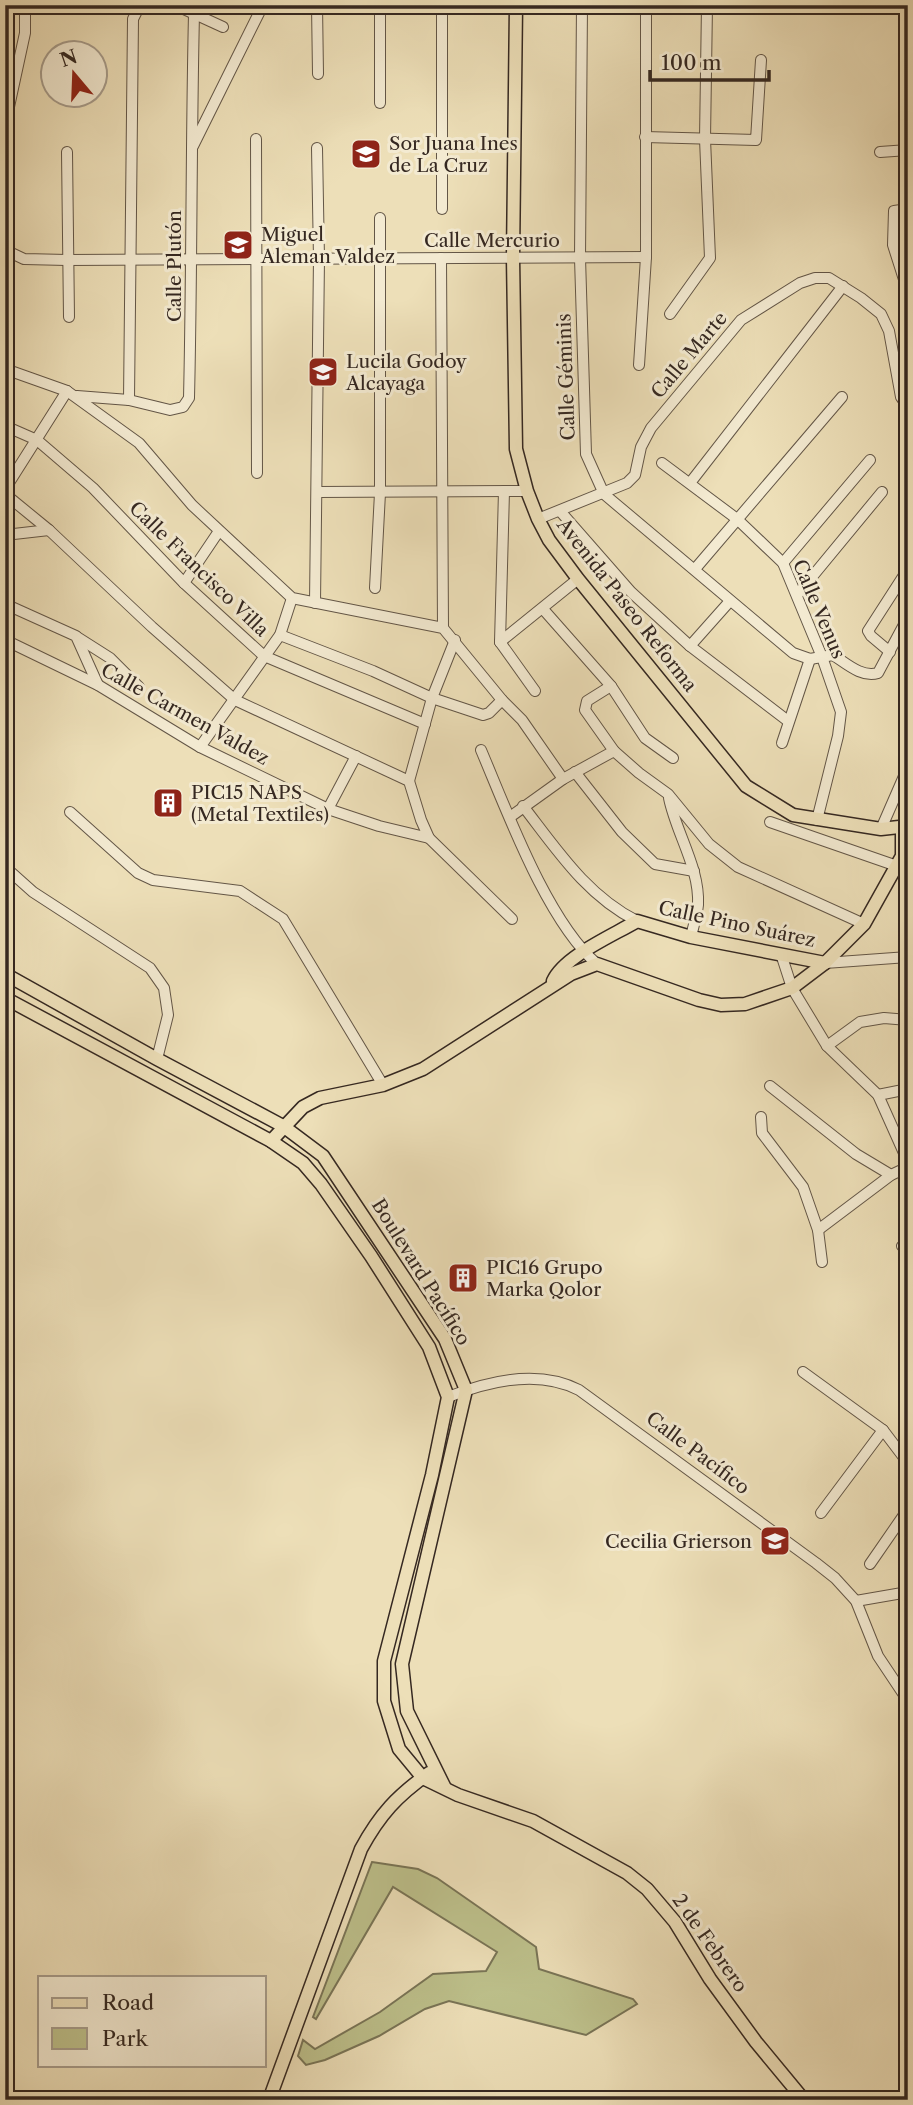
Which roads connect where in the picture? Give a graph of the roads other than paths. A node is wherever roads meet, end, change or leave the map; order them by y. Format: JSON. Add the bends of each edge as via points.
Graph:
{"nodes":[{"id":1,"x":25,"y":5,"type":"edge"},
{"id":2,"x":140,"y":5,"type":"edge"},
{"id":3,"x":175,"y":5,"type":"edge"},
{"id":4,"x":263,"y":5,"type":"edge"},
{"id":5,"x":317,"y":5,"type":"edge"},
{"id":6,"x":380,"y":5,"type":"edge"},
{"id":7,"x":442,"y":5,"type":"edge"},
{"id":8,"x":516,"y":5,"type":"edge"},
{"id":9,"x":582,"y":5,"type":"edge"},
{"id":10,"x":646,"y":5,"type":"edge"},
{"id":11,"x":707,"y":5,"type":"edge"},
{"id":12,"x":194,"y":14,"type":"junction"},
{"id":13,"x":223,"y":27,"type":"dead end"},
{"id":14,"x":761,"y":60,"type":"dead end"},
{"id":15,"x":318,"y":74,"type":"dead end"},
{"id":16,"x":380,"y":103,"type":"dead end"},
{"id":17,"x":6,"y":119,"type":"edge"},
{"id":18,"x":645,"y":137,"type":"junction"},
{"id":19,"x":256,"y":139,"type":"dead end"},
{"id":20,"x":705,"y":139,"type":"junction"},
{"id":21,"x":317,"y":148,"type":"dead end"},
{"id":22,"x":191,"y":150,"type":"junction"},
{"id":23,"x":908,"y":150,"type":"edge"},
{"id":24,"x":67,"y":152,"type":"dead end"},
{"id":25,"x":880,"y":152,"type":"dead end"},
{"id":26,"x":5,"y":177,"type":"edge"},
{"id":27,"x":442,"y":209,"type":"dead end"},
{"id":28,"x":908,"y":209,"type":"edge"},
{"id":29,"x":380,"y":219,"type":"dead end"},
{"id":30,"x":5,"y":250,"type":"edge"},
{"id":31,"x":646,"y":257,"type":"junction"},
{"id":32,"x":131,"y":258,"type":"junction"},
{"id":33,"x":319,"y":258,"type":"junction"},
{"id":34,"x":380,"y":258,"type":"junction"},
{"id":35,"x":441,"y":258,"type":"junction"},
{"id":36,"x":513,"y":258,"type":"junction"},
{"id":37,"x":580,"y":258,"type":"junction"},
{"id":38,"x":193,"y":259,"type":"junction"},
{"id":39,"x":255,"y":259,"type":"junction"},
{"id":40,"x":67,"y":260,"type":"junction"},
{"id":41,"x":842,"y":286,"type":"junction"},
{"id":42,"x":908,"y":292,"type":"edge"},
{"id":43,"x":670,"y":314,"type":"dead end"},
{"id":44,"x":69,"y":317,"type":"dead end"},
{"id":45,"x":639,"y":365,"type":"dead end"},
{"id":46,"x":5,"y":369,"type":"edge"},
{"id":47,"x":71,"y":394,"type":"junction"},
{"id":48,"x":842,"y":397,"type":"dead end"},
{"id":49,"x":129,"y":400,"type":"junction"},
{"id":50,"x":908,"y":407,"type":"edge"},
{"id":51,"x":5,"y":426,"type":"edge"},
{"id":52,"x":37,"y":440,"type":"junction"},
{"id":53,"x":870,"y":460,"type":"dead end"},
{"id":54,"x":662,"y":463,"type":"dead end"},
{"id":55,"x":257,"y":473,"type":"dead end"},
{"id":56,"x":690,"y":483,"type":"junction"},
{"id":57,"x":504,"y":491,"type":"junction"},
{"id":58,"x":527,"y":491,"type":"junction"},
{"id":59,"x":5,"y":492,"type":"edge"},
{"id":60,"x":317,"y":492,"type":"junction"},
{"id":61,"x":443,"y":492,"type":"junction"},
{"id":62,"x":881,"y":492,"type":"dead end"},
{"id":63,"x":380,"y":493,"type":"junction"},
{"id":64,"x":604,"y":494,"type":"junction"},
{"id":65,"x":560,"y":511,"type":"junction"},
{"id":66,"x":538,"y":519,"type":"junction"},
{"id":67,"x":737,"y":519,"type":"junction"},
{"id":68,"x":49,"y":530,"type":"junction"},
{"id":69,"x":219,"y":531,"type":"junction"},
{"id":70,"x":5,"y":536,"type":"edge"},
{"id":71,"x":783,"y":563,"type":"junction"},
{"id":72,"x":695,"y":569,"type":"junction"},
{"id":73,"x":908,"y":569,"type":"edge"},
{"id":74,"x":578,"y":579,"type":"junction"},
{"id":75,"x":184,"y":583,"type":"junction"},
{"id":76,"x":375,"y":588,"type":"dead end"},
{"id":77,"x":797,"y":595,"type":"junction"},
{"id":78,"x":292,"y":598,"type":"junction"},
{"id":79,"x":730,"y":601,"type":"junction"},
{"id":80,"x":315,"y":603,"type":"junction"},
{"id":81,"x":5,"y":604,"type":"edge"},
{"id":82,"x":543,"y":609,"type":"junction"},
{"id":83,"x":908,"y":617,"type":"edge"},
{"id":84,"x":443,"y":628,"type":"junction"},
{"id":85,"x":279,"y":635,"type":"junction"},
{"id":86,"x":76,"y":636,"type":"junction"},
{"id":87,"x":5,"y":640,"type":"edge"},
{"id":88,"x":454,"y":640,"type":"junction"},
{"id":89,"x":500,"y":642,"type":"junction"},
{"id":90,"x":690,"y":646,"type":"junction"},
{"id":91,"x":890,"y":652,"type":"junction"},
{"id":92,"x":264,"y":656,"type":"junction"},
{"id":93,"x":822,"y":657,"type":"junction"},
{"id":94,"x":810,"y":659,"type":"junction"},
{"id":95,"x":97,"y":685,"type":"junction"},
{"id":96,"x":611,"y":685,"type":"junction"},
{"id":97,"x":139,"y":687,"type":"dead end"},
{"id":98,"x":535,"y":691,"type":"dead end"},
{"id":99,"x":432,"y":698,"type":"junction"},
{"id":100,"x":502,"y":699,"type":"junction"},
{"id":101,"x":235,"y":700,"type":"junction"},
{"id":102,"x":788,"y":721,"type":"junction"},
{"id":103,"x":425,"y":724,"type":"junction"},
{"id":104,"x":782,"y":743,"type":"dead end"},
{"id":105,"x":200,"y":747,"type":"junction"},
{"id":106,"x":481,"y":750,"type":"dead end"},
{"id":107,"x":614,"y":751,"type":"junction"},
{"id":108,"x":356,"y":756,"type":"junction"},
{"id":109,"x":673,"y":758,"type":"dead end"},
{"id":110,"x":908,"y":767,"type":"edge"},
{"id":111,"x":575,"y":772,"type":"junction"},
{"id":112,"x":563,"y":779,"type":"junction"},
{"id":113,"x":409,"y":781,"type":"junction"},
{"id":114,"x":668,"y":794,"type":"junction"},
{"id":115,"x":523,"y":806,"type":"junction"},
{"id":116,"x":328,"y":809,"type":"junction"},
{"id":117,"x":70,"y":812,"type":"dead end"},
{"id":118,"x":510,"y":817,"type":"junction"},
{"id":119,"x":817,"y":820,"type":"junction"},
{"id":120,"x":770,"y":822,"type":"dead end"},
{"id":121,"x":905,"y":826,"type":"edge"},
{"id":122,"x":881,"y":829,"type":"junction"},
{"id":123,"x":429,"y":838,"type":"junction"},
{"id":124,"x":902,"y":861,"type":"edge"},
{"id":125,"x":5,"y":867,"type":"edge"},
{"id":126,"x":694,"y":871,"type":"junction"},
{"id":127,"x":512,"y":919,"type":"dead end"},
{"id":128,"x":638,"y":921,"type":"junction"},
{"id":129,"x":864,"y":923,"type":"junction"},
{"id":130,"x":691,"y":937,"type":"junction"},
{"id":131,"x":584,"y":953,"type":"junction"},
{"id":132,"x":781,"y":954,"type":"junction"},
{"id":133,"x":908,"y":957,"type":"edge"},
{"id":134,"x":597,"y":964,"type":"junction"},
{"id":135,"x":825,"y":964,"type":"junction"},
{"id":136,"x":5,"y":974,"type":"edge"},
{"id":137,"x":551,"y":986,"type":"junction"},
{"id":138,"x":792,"y":988,"type":"junction"},
{"id":139,"x":5,"y":998,"type":"edge"},
{"id":140,"x":908,"y":1020,"type":"edge"},
{"id":141,"x":827,"y":1046,"type":"junction"},
{"id":142,"x":157,"y":1059,"type":"junction"},
{"id":143,"x":383,"y":1084,"type":"junction"},
{"id":144,"x":770,"y":1086,"type":"dead end"},
{"id":145,"x":908,"y":1089,"type":"edge"},
{"id":146,"x":878,"y":1095,"type":"junction"},
{"id":147,"x":761,"y":1117,"type":"dead end"},
{"id":148,"x":283,"y":1126,"type":"junction"},
{"id":149,"x":271,"y":1141,"type":"junction"},
{"id":150,"x":908,"y":1164,"type":"edge"},
{"id":151,"x":891,"y":1175,"type":"junction"},
{"id":152,"x":818,"y":1230,"type":"junction"},
{"id":153,"x":822,"y":1262,"type":"dead end"},
{"id":154,"x":803,"y":1372,"type":"dead end"},
{"id":155,"x":466,"y":1390,"type":"junction"},
{"id":156,"x":448,"y":1397,"type":"junction"},
{"id":157,"x":883,"y":1430,"type":"junction"},
{"id":158,"x":908,"y":1464,"type":"edge"},
{"id":159,"x":908,"y":1509,"type":"edge"},
{"id":160,"x":821,"y":1513,"type":"dead end"},
{"id":161,"x":870,"y":1564,"type":"dead end"},
{"id":162,"x":908,"y":1592,"type":"edge"},
{"id":163,"x":856,"y":1601,"type":"junction"},
{"id":164,"x":908,"y":1701,"type":"edge"},
{"id":165,"x":436,"y":1769,"type":"junction"},
{"id":166,"x":423,"y":1778,"type":"junction"},
{"id":167,"x":445,"y":1788,"type":"junction"},
{"id":168,"x":269,"y":2100,"type":"edge"},
{"id":169,"x":804,"y":2100,"type":"edge"}],
"edges":[{"from":1,"to":17,"type":"street","via":[[25,33]]},
{"from":2,"to":32,"type":"street","via":[[133,19]]},
{"from":3,"to":12,"type":"street"},
{"from":4,"to":22,"type":"street"},
{"from":5,"to":15,"type":"street"},
{"from":6,"to":16,"type":"street"},
{"from":7,"to":27,"type":"street"},
{"from":8,"to":36,"type":"main road","name":"Avenida Paseo Reforma"},
{"from":9,"to":37,"type":"street","name":"Calle Géminis"},
{"from":10,"to":18,"type":"street"},
{"from":11,"to":20,"type":"street"},
{"from":12,"to":13,"type":"street"},
{"from":12,"to":22,"type":"street","name":"Calle Plutón"},
{"from":14,"to":20,"type":"street","via":[[756,140]]},
{"from":17,"to":26,"type":"street"},
{"from":18,"to":20,"type":"street"},
{"from":18,"to":31,"type":"street"},
{"from":19,"to":39,"type":"street"},
{"from":20,"to":43,"type":"street","via":[[710,258]]},
{"from":21,"to":33,"type":"street"},
{"from":22,"to":38,"type":"street","name":"Calle Plutón"},
{"from":23,"to":25,"type":"street"},
{"from":24,"to":40,"type":"street"},
{"from":28,"to":42,"type":"street","via":[[894,211],[893,245]]},
{"from":29,"to":34,"type":"street"},
{"from":30,"to":40,"type":"street","name":"Calle Mercurio","via":[[24,259]]},
{"from":31,"to":37,"type":"street","name":"Calle Mercurio"},
{"from":31,"to":45,"type":"street"},
{"from":32,"to":38,"type":"street","name":"Calle Mercurio"},
{"from":32,"to":40,"type":"street","name":"Calle Mercurio"},
{"from":32,"to":49,"type":"street"},
{"from":33,"to":34,"type":"street","name":"Calle Mercurio"},
{"from":33,"to":39,"type":"street","name":"Calle Mercurio"},
{"from":33,"to":60,"type":"street"},
{"from":34,"to":35,"type":"street","name":"Calle Mercurio"},
{"from":34,"to":63,"type":"street"},
{"from":35,"to":36,"type":"street","name":"Calle Mercurio"},
{"from":35,"to":61,"type":"street"},
{"from":36,"to":37,"type":"street","name":"Calle Mercurio"},
{"from":36,"to":58,"type":"main road","name":"Avenida Paseo Reforma","via":[[516,449]]},
{"from":37,"to":64,"type":"street","name":"Calle Géminis","via":[[586,454]]},
{"from":38,"to":39,"type":"street","name":"Calle Mercurio"},
{"from":38,"to":49,"type":"street","name":"Calle Plutón","via":[[189,398],[183,407],[170,410]]},
{"from":39,"to":55,"type":"street"},
{"from":40,"to":44,"type":"street"},
{"from":41,"to":50,"type":"street","name":"Calle Marte","via":[[881,314],[889,331],[901,397]]},
{"from":41,"to":56,"type":"street"},
{"from":41,"to":64,"type":"street","name":"Calle Marte","via":[[829,278],[800,283],[741,320],[651,428],[635,475]]},
{"from":46,"to":47,"type":"street"},
{"from":47,"to":49,"type":"street","name":"Calle Plutón"},
{"from":47,"to":52,"type":"street"},
{"from":47,"to":69,"type":"street","via":[[139,443]]},
{"from":48,"to":67,"type":"street"},
{"from":51,"to":52,"type":"street","name":"Calle Francisco Villa"},
{"from":52,"to":59,"type":"street"},
{"from":52,"to":75,"type":"street","name":"Calle Francisco Villa","via":[[93,488]]},
{"from":53,"to":71,"type":"street"},
{"from":54,"to":56,"type":"street","name":"Calle Venus"},
{"from":56,"to":67,"type":"street","name":"Calle Venus"},
{"from":57,"to":58,"type":"street"},
{"from":57,"to":61,"type":"street"},
{"from":57,"to":89,"type":"street"},
{"from":58,"to":66,"type":"main road","name":"Avenida Paseo Reforma"},
{"from":59,"to":68,"type":"street"},
{"from":60,"to":63,"type":"street"},
{"from":60,"to":80,"type":"street"},
{"from":61,"to":63,"type":"street"},
{"from":61,"to":84,"type":"street"},
{"from":62,"to":77,"type":"street"},
{"from":63,"to":76,"type":"street"},
{"from":64,"to":65,"type":"street","name":"Calle Marte"},
{"from":64,"to":72,"type":"street","name":"Calle Géminis"},
{"from":65,"to":66,"type":"street","name":"Calle Marte"},
{"from":65,"to":90,"type":"street","via":[[631,592]]},
{"from":66,"to":74,"type":"main road","name":"Avenida Paseo Reforma"},
{"from":67,"to":71,"type":"street","name":"Calle Venus"},
{"from":67,"to":72,"type":"street"},
{"from":68,"to":70,"type":"street"},
{"from":68,"to":101,"type":"street"},
{"from":69,"to":75,"type":"street"},
{"from":69,"to":78,"type":"street"},
{"from":71,"to":77,"type":"street","name":"Calle Venus"},
{"from":72,"to":79,"type":"street","name":"Calle Géminis"},
{"from":73,"to":91,"type":"street","via":[[868,631]]},
{"from":74,"to":82,"type":"street"},
{"from":74,"to":119,"type":"main road","name":"Avenida Paseo Reforma","via":[[746,786],[793,816]]},
{"from":75,"to":92,"type":"street","name":"Calle Francisco Villa"},
{"from":77,"to":93,"type":"street","name":"Calle Venus"},
{"from":78,"to":80,"type":"street"},
{"from":78,"to":85,"type":"street"},
{"from":79,"to":90,"type":"street"},
{"from":79,"to":94,"type":"street","name":"Calle Géminis","via":[[793,653]]},
{"from":80,"to":84,"type":"street"},
{"from":81,"to":86,"type":"street"},
{"from":82,"to":89,"type":"street"},
{"from":82,"to":96,"type":"street"},
{"from":83,"to":91,"type":"street"},
{"from":84,"to":88,"type":"street"},
{"from":85,"to":92,"type":"street"},
{"from":85,"to":99,"type":"street"},
{"from":86,"to":95,"type":"street"},
{"from":86,"to":97,"type":"street","via":[[110,658]]},
{"from":87,"to":95,"type":"street","name":"Calle Carmen Valdez"},
{"from":88,"to":99,"type":"street"},
{"from":88,"to":100,"type":"street"},
{"from":89,"to":98,"type":"street"},
{"from":90,"to":102,"type":"street"},
{"from":91,"to":93,"type":"street","via":[[872,675],[833,655]]},
{"from":92,"to":101,"type":"street"},
{"from":92,"to":103,"type":"street","name":"Calle Francisco Villa"},
{"from":93,"to":94,"type":"street"},
{"from":93,"to":119,"type":"street","name":"Calle Venus","via":[[841,712]]},
{"from":94,"to":102,"type":"street"},
{"from":95,"to":105,"type":"street","name":"Calle Carmen Valdez"},
{"from":96,"to":107,"type":"street","via":[[584,706]]},
{"from":96,"to":109,"type":"street","via":[[645,738]]},
{"from":99,"to":100,"type":"street","via":[[483,715]]},
{"from":99,"to":103,"type":"street"},
{"from":100,"to":112,"type":"street"},
{"from":101,"to":105,"type":"street"},
{"from":101,"to":108,"type":"street"},
{"from":102,"to":104,"type":"street"},
{"from":103,"to":113,"type":"street"},
{"from":105,"to":116,"type":"street","name":"Calle Carmen Valdez"},
{"from":106,"to":118,"type":"street"},
{"from":107,"to":111,"type":"street"},
{"from":107,"to":114,"type":"street"},
{"from":108,"to":113,"type":"street"},
{"from":108,"to":116,"type":"street"},
{"from":110,"to":122,"type":"street"},
{"from":111,"to":112,"type":"street"},
{"from":111,"to":126,"type":"street","via":[[622,832],[655,864]]},
{"from":112,"to":115,"type":"street"},
{"from":113,"to":123,"type":"street"},
{"from":114,"to":126,"type":"street"},
{"from":114,"to":129,"type":"street","via":[[709,844],[737,867]]},
{"from":115,"to":118,"type":"street"},
{"from":115,"to":128,"type":"street","name":"Calle Pino Suárez","via":[[578,877],[617,911]]},
{"from":116,"to":123,"type":"street","name":"Calle Carmen Valdez"},
{"from":117,"to":143,"type":"street","via":[[138,873],[153,880],[240,891],[283,919]]},
{"from":118,"to":131,"type":"street","via":[[537,875]]},
{"from":119,"to":122,"type":"main road","name":"Avenida Paseo Reforma"},
{"from":120,"to":124,"type":"street"},
{"from":121,"to":122,"type":"main road","name":"Avenida Paseo Reforma"},
{"from":121,"to":124,"type":"main road"},
{"from":123,"to":127,"type":"street"},
{"from":124,"to":129,"type":"main road"},
{"from":125,"to":142,"type":"street","via":[[33,892],[150,968],[164,988],[168,1015]]},
{"from":126,"to":130,"type":"street","via":[[698,904]]},
{"from":128,"to":130,"type":"main road","name":"Calle Pino Suárez"},
{"from":128,"to":131,"type":"main road"},
{"from":129,"to":135,"type":"main road"},
{"from":130,"to":132,"type":"main road","name":"Calle Pino Suárez"},
{"from":131,"to":134,"type":"street"},
{"from":131,"to":137,"type":"main road","via":[[556,975]]},
{"from":132,"to":135,"type":"main road","name":"Calle Pino Suárez"},
{"from":132,"to":138,"type":"street"},
{"from":133,"to":135,"type":"street"},
{"from":134,"to":137,"type":"main road"},
{"from":134,"to":138,"type":"main road","via":[[721,1004],[744,1004]]},
{"from":135,"to":138,"type":"main road"},
{"from":136,"to":142,"type":"main road","name":"Boulevard Pacífico"},
{"from":137,"to":143,"type":"main road","via":[[423,1069]]},
{"from":138,"to":141,"type":"street"},
{"from":139,"to":149,"type":"main road","name":"Boulevard Pacífico"},
{"from":140,"to":141,"type":"street","via":[[860,1022]]},
{"from":141,"to":146,"type":"street"},
{"from":142,"to":148,"type":"main road","name":"Boulevard Pacífico"},
{"from":143,"to":148,"type":"main road","via":[[320,1098]]},
{"from":144,"to":151,"type":"street","via":[[856,1154]]},
{"from":145,"to":146,"type":"street"},
{"from":146,"to":150,"type":"street"},
{"from":147,"to":152,"type":"street","via":[[762,1133],[803,1187]]},
{"from":148,"to":149,"type":"main road"},
{"from":148,"to":155,"type":"main road","name":"Boulevard Pacífico","via":[[323,1156],[337,1176],[444,1339]]},
{"from":149,"to":156,"type":"main road","name":"Boulevard Pacífico","via":[[303,1163],[371,1256],[429,1348]]},
{"from":150,"to":151,"type":"street"},
{"from":151,"to":152,"type":"street"},
{"from":152,"to":153,"type":"street"},
{"from":154,"to":157,"type":"street"},
{"from":155,"to":156,"type":"street","name":"Calle Pacífico"},
{"from":155,"to":163,"type":"street","name":"Calle Pacífico","via":[[539,1379],[579,1390],[816,1563]]},
{"from":155,"to":165,"type":"main road","via":[[402,1664],[407,1711]]},
{"from":156,"to":166,"type":"main road","via":[[384,1661],[384,1701],[399,1749]]},
{"from":157,"to":158,"type":"street"},
{"from":157,"to":160,"type":"street"},
{"from":159,"to":161,"type":"street"},
{"from":162,"to":163,"type":"street"},
{"from":163,"to":164,"type":"street","via":[[878,1656]]},
{"from":165,"to":166,"type":"main road"},
{"from":165,"to":167,"type":"main road"},
{"from":166,"to":167,"type":"main road","name":"2 de Febrero"},
{"from":166,"to":168,"type":"main road","via":[[386,1808],[361,1849]]},
{"from":167,"to":169,"type":"main road","name":"2 de Febrero","via":[[533,1821],[647,1889],[675,1922],[748,2031]]}]}
